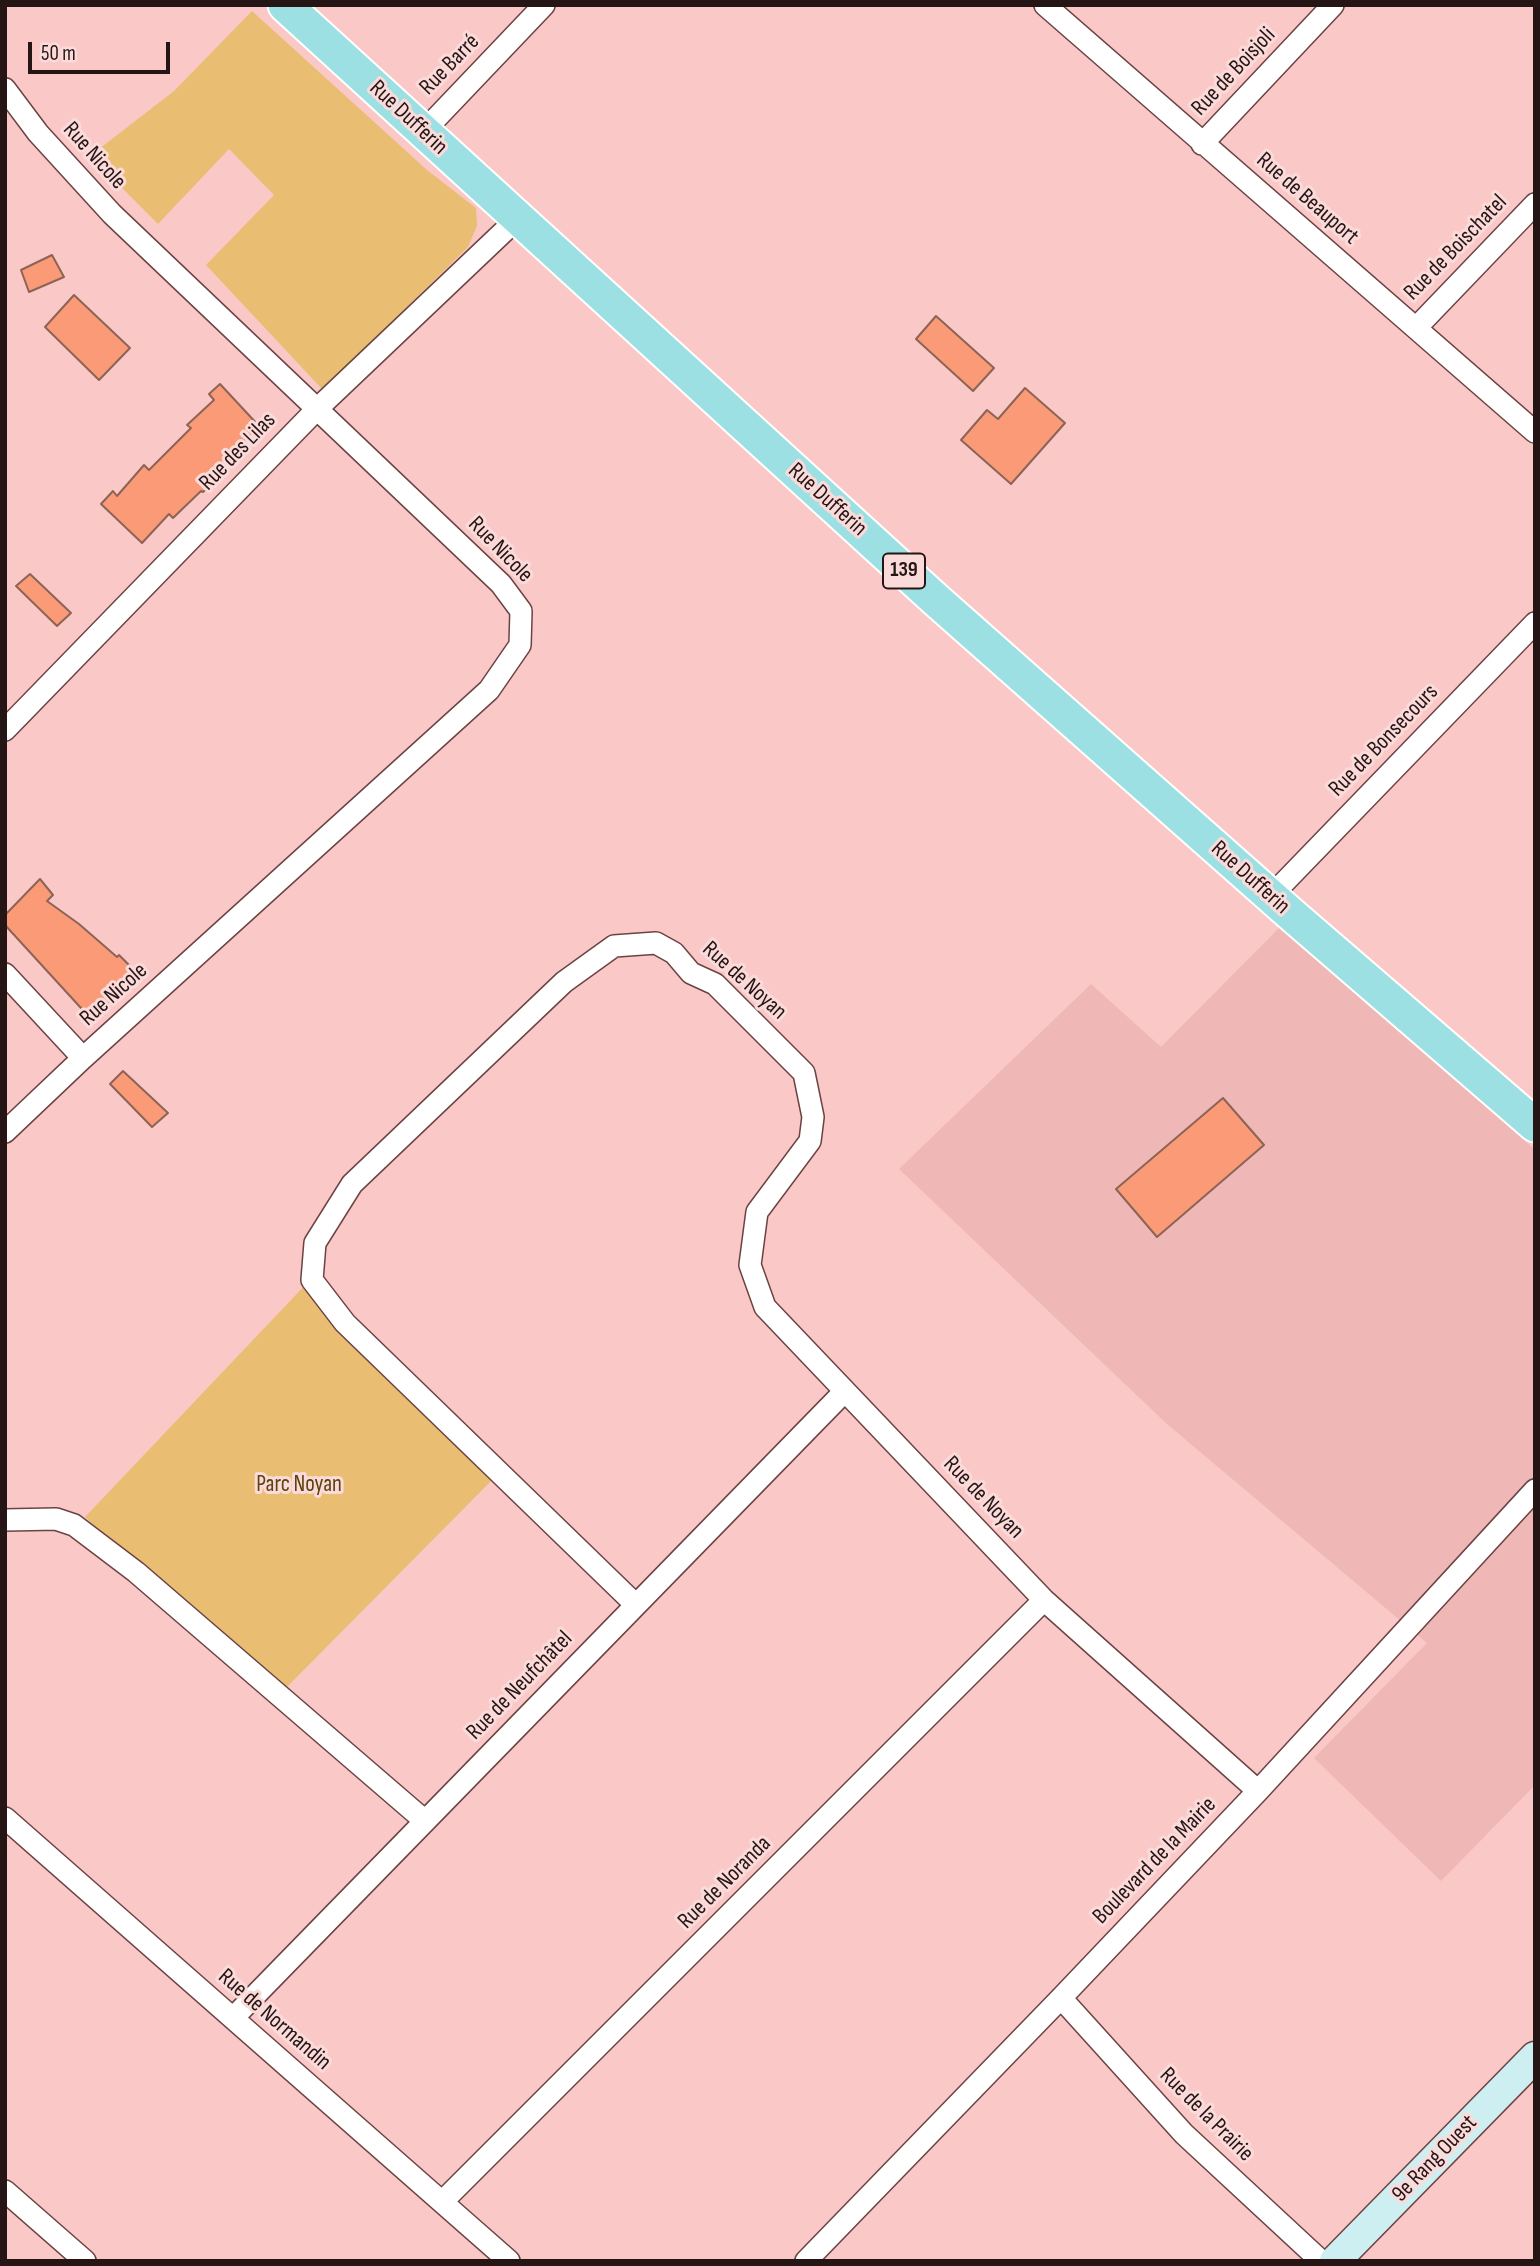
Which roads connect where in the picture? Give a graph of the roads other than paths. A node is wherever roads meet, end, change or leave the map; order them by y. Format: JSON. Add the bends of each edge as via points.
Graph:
{"nodes":[{"id":1,"x":285,"y":5,"type":"edge"},
{"id":2,"x":544,"y":5,"type":"edge"},
{"id":3,"x":1045,"y":5,"type":"edge"},
{"id":4,"x":1333,"y":5,"type":"edge"},
{"id":5,"x":5,"y":89,"type":"edge"},
{"id":6,"x":424,"y":131,"type":"junction"},
{"id":7,"x":1202,"y":144,"type":"junction"},
{"id":8,"x":1535,"y":204,"type":"edge"},
{"id":9,"x":517,"y":219,"type":"junction"},
{"id":10,"x":1416,"y":328,"type":"junction"},
{"id":11,"x":318,"y":408,"type":"junction"},
{"id":12,"x":1535,"y":432,"type":"edge"},
{"id":13,"x":1535,"y":623,"type":"edge"},
{"id":14,"x":5,"y":730,"type":"edge"},
{"id":15,"x":1271,"y":895,"type":"junction"},
{"id":16,"x":5,"y":974,"type":"edge"},
{"id":17,"x":83,"y":1058,"type":"junction"},
{"id":18,"x":1535,"y":1125,"type":"edge"},
{"id":19,"x":5,"y":1132,"type":"edge"},
{"id":20,"x":845,"y":1391,"type":"junction"},
{"id":21,"x":1535,"y":1490,"type":"edge"},
{"id":22,"x":5,"y":1520,"type":"edge"},
{"id":23,"x":1044,"y":1600,"type":"junction"},
{"id":24,"x":636,"y":1605,"type":"junction"},
{"id":25,"x":1258,"y":1791,"type":"junction"},
{"id":26,"x":5,"y":1818,"type":"edge"},
{"id":27,"x":425,"y":1821,"type":"junction"},
{"id":28,"x":1061,"y":1998,"type":"junction"},
{"id":29,"x":233,"y":2018,"type":"junction"},
{"id":30,"x":1535,"y":2057,"type":"edge"},
{"id":31,"x":5,"y":2192,"type":"edge"},
{"id":32,"x":442,"y":2202,"type":"junction"},
{"id":33,"x":85,"y":2261,"type":"edge"},
{"id":34,"x":509,"y":2261,"type":"edge"},
{"id":35,"x":806,"y":2261,"type":"edge"},
{"id":36,"x":1321,"y":2261,"type":"edge"},
{"id":37,"x":1335,"y":2261,"type":"edge"}],
"edges":[{"from":1,"to":6,"type":"main road","name":"Rue Dufferin","number":"139"},
{"from":2,"to":6,"type":"street","name":"Rue Barré"},
{"from":3,"to":7,"type":"street","name":"Rue de Beauport"},
{"from":4,"to":7,"type":"street","name":"Rue de Boisjoli"},
{"from":5,"to":11,"type":"street","name":"Rue Nicole","via":[[38,133],[112,214]]},
{"from":6,"to":9,"type":"main road","name":"Rue Dufferin","number":"139"},
{"from":7,"to":10,"type":"street","name":"Rue de Beauport"},
{"from":8,"to":10,"type":"street","name":"Rue de Boischatel"},
{"from":9,"to":11,"type":"street","name":"Rue des Lilas"},
{"from":9,"to":15,"type":"main road","name":"Rue Dufferin","number":"139","via":[[925,590]]},
{"from":10,"to":12,"type":"street","name":"Rue de Beauport"},
{"from":11,"to":14,"type":"street","name":"Rue des Lilas"},
{"from":11,"to":17,"type":"street","name":"Rue Nicole","via":[[501,584],[521,611],[520,645],[489,690]]},
{"from":13,"to":15,"type":"street","name":"Rue de Bonsecours"},
{"from":15,"to":18,"type":"main road","name":"Rue Dufferin","number":"139"},
{"from":16,"to":17,"type":"street"},
{"from":17,"to":19,"type":"street","name":"Rue Nicole"},
{"from":20,"to":23,"type":"street","name":"Rue de Noyan"},
{"from":20,"to":24,"type":"street","name":"Rue de Neufchâtel"},
{"from":20,"to":24,"type":"street","name":"Rue de Noyan","via":[[765,1307],[750,1265],[757,1213],[810,1141],[813,1117],[804,1073],[715,984],[691,973],[674,953],[656,943],[614,946],[564,982],[352,1184],[315,1243],[312,1280],[345,1323]]},
{"from":21,"to":25,"type":"street","name":"Boulevard de la Mairie"},
{"from":22,"to":27,"type":"street","via":[[56,1519],[74,1525],[136,1572]]},
{"from":23,"to":25,"type":"street","name":"Rue de Noyan"},
{"from":23,"to":32,"type":"street","name":"Rue de Noranda"},
{"from":24,"to":27,"type":"street","name":"Rue de Neufchâtel"},
{"from":25,"to":28,"type":"street","name":"Boulevard de la Mairie"},
{"from":26,"to":29,"type":"street","name":"Rue de Normandin"},
{"from":27,"to":29,"type":"street","name":"Rue de Neufchâtel"},
{"from":28,"to":35,"type":"street","name":"Boulevard de la Mairie"},
{"from":28,"to":36,"type":"street","name":"Rue de la Prairie","via":[[1184,2134]]},
{"from":29,"to":32,"type":"street","name":"Rue de Normandin"},
{"from":30,"to":37,"type":"street","name":"9e Rang Ouest"},
{"from":31,"to":33,"type":"street"},
{"from":32,"to":34,"type":"street","name":"Rue de Normandin"}]}
